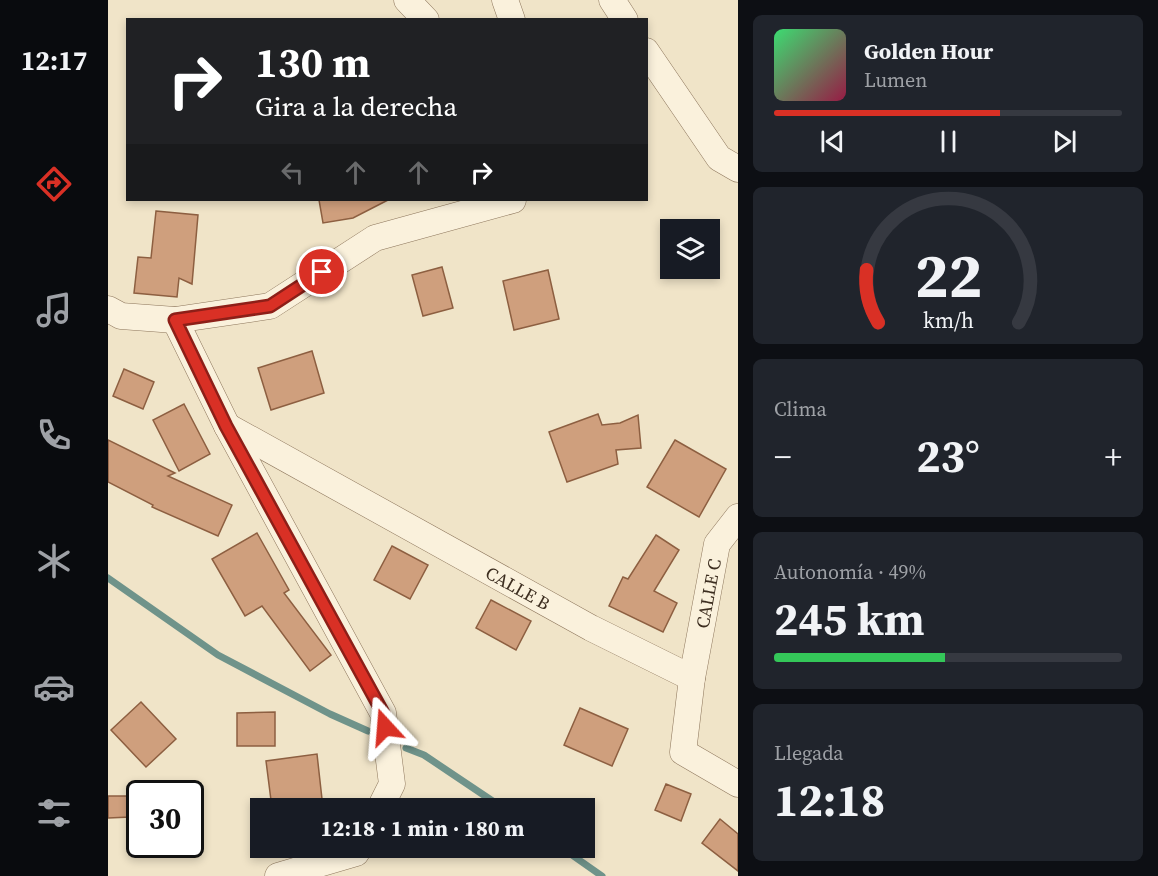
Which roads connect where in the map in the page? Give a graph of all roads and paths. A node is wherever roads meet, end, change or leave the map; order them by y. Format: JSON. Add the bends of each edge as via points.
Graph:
{"nodes":[{"id":1,"x":406,"y":0,"type":"edge"},
{"id":2,"x":505,"y":0,"type":"edge"},
{"id":3,"x":612,"y":0,"type":"edge"},
{"id":4,"x":424,"y":18,"type":"edge"},
{"id":5,"x":511,"y":18,"type":"edge"},
{"id":6,"x":624,"y":18,"type":"edge"},
{"id":7,"x":648,"y":54,"type":"edge"},
{"id":8,"x":738,"y":169,"type":"edge"},
{"id":9,"x":509,"y":201,"type":"edge"},
{"id":10,"x":108,"y":309,"type":"edge"},
{"id":11,"x":175,"y":320,"type":"junction"},
{"id":12,"x":226,"y":426,"type":"junction"},
{"id":13,"x":738,"y":517,"type":"edge"},
{"id":14,"x":692,"y":678,"type":"junction"},
{"id":15,"x":738,"y":784,"type":"edge"},
{"id":16,"x":385,"y":798,"type":"edge"},
{"id":17,"x":339,"y":858,"type":"edge"},
{"id":18,"x":278,"y":876,"type":"edge"}],
"edges":[{"from":1,"to":4,"type":"street"},
{"from":2,"to":5,"type":"street"},
{"from":3,"to":6,"type":"street"},
{"from":7,"to":8,"type":"street","via":[[719,158]]},
{"from":9,"to":11,"type":"street","via":[[375,238],[270,306]]},
{"from":10,"to":11,"type":"street","via":[[121,316]]},
{"from":11,"to":12,"type":"street"},
{"from":12,"to":14,"type":"street","name":"CALLE B","via":[[591,628]]},
{"from":12,"to":16,"type":"street","via":[[383,713],[392,784]]},
{"from":13,"to":14,"type":"street","name":"CALLE C","via":[[717,544]]},
{"from":14,"to":15,"type":"street","via":[[682,752]]},
{"from":17,"to":18,"type":"street"}]}
